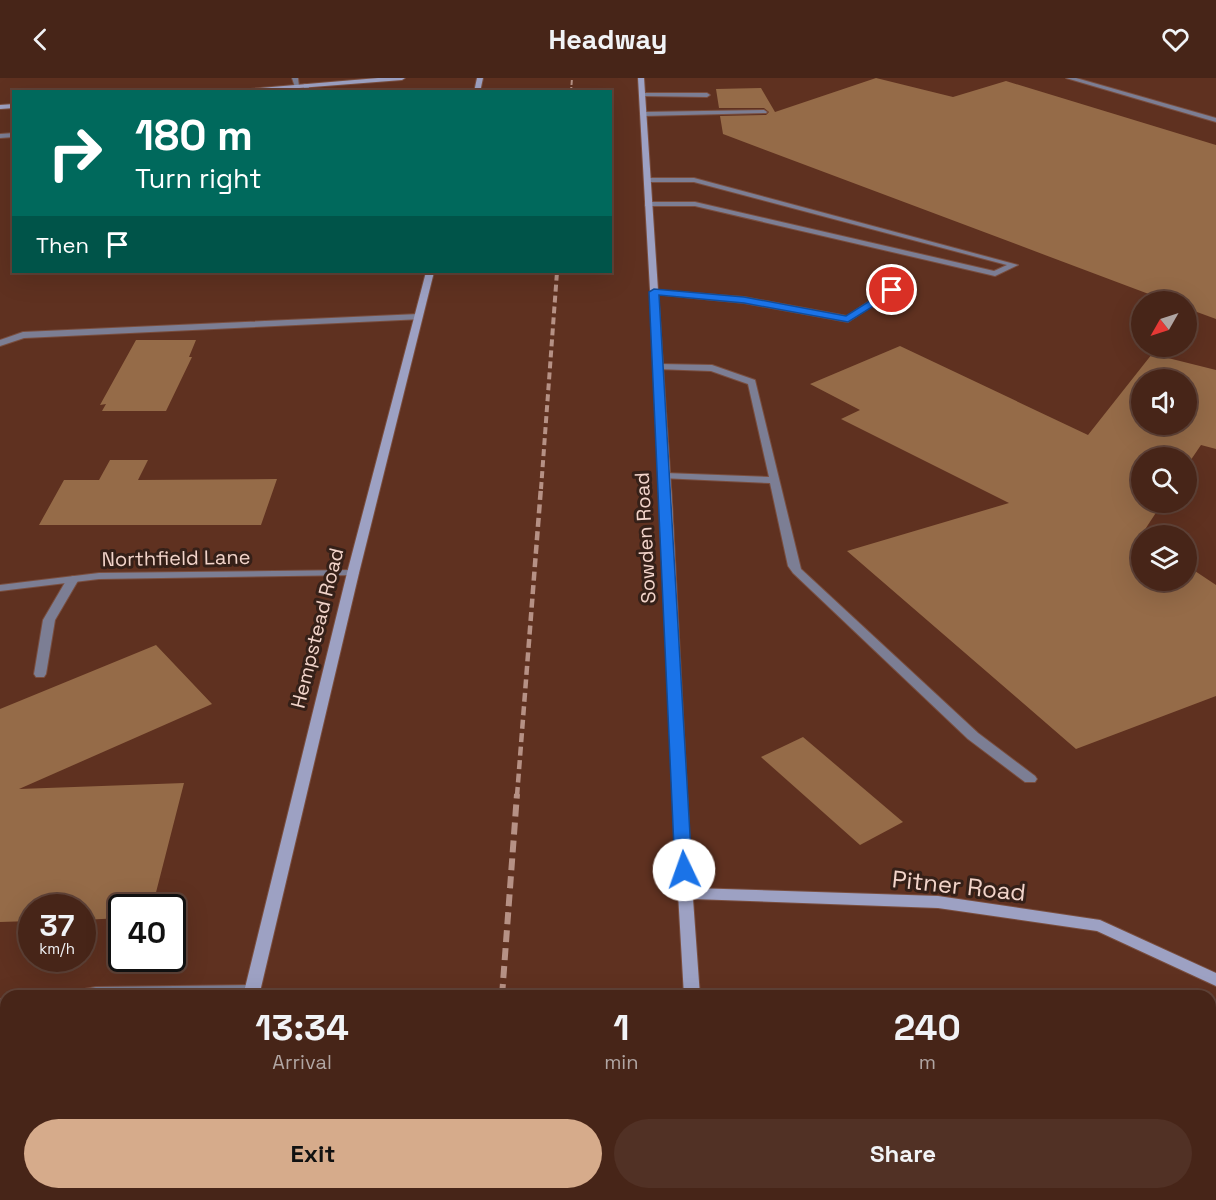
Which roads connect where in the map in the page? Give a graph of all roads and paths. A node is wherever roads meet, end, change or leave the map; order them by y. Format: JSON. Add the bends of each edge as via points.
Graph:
{"nodes":[{"id":1,"x":295,"y":78,"type":"edge"},
{"id":2,"x":402,"y":78,"type":"edge"},
{"id":3,"x":641,"y":78,"type":"edge"},
{"id":4,"x":1069,"y":78,"type":"edge"},
{"id":5,"x":297,"y":86,"type":"junction"},
{"id":6,"x":306,"y":88,"type":"edge"},
{"id":7,"x":244,"y":90,"type":"edge"},
{"id":8,"x":642,"y":94,"type":"junction"},
{"id":9,"x":707,"y":95,"type":"dead end"},
{"id":10,"x":764,"y":112,"type":"dead end"},
{"id":11,"x":643,"y":114,"type":"junction"},
{"id":12,"x":1216,"y":120,"type":"edge"},
{"id":13,"x":647,"y":180,"type":"junction"},
{"id":14,"x":648,"y":204,"type":"junction"},
{"id":15,"x":430,"y":273,"type":"edge"},
{"id":16,"x":892,"y":290,"type":"dead end"},
{"id":17,"x":654,"y":292,"type":"junction"},
{"id":18,"x":419,"y":317,"type":"junction"},
{"id":19,"x":0,"y":343,"type":"edge"},
{"id":20,"x":658,"y":367,"type":"junction"},
{"id":21,"x":665,"y":476,"type":"junction"},
{"id":22,"x":775,"y":480,"type":"junction"},
{"id":23,"x":353,"y":573,"type":"junction"},
{"id":24,"x":74,"y":579,"type":"junction"},
{"id":25,"x":0,"y":588,"type":"edge"},
{"id":26,"x":40,"y":674,"type":"dead end"},
{"id":27,"x":1030,"y":779,"type":"dead end"},
{"id":28,"x":685,"y":893,"type":"junction"},
{"id":29,"x":1216,"y":980,"type":"edge"},
{"id":30,"x":253,"y":990,"type":"edge"},
{"id":31,"x":692,"y":990,"type":"edge"}],
"edges":[{"from":1,"to":5,"type":"street"},
{"from":2,"to":6,"type":"street"},
{"from":3,"to":8,"type":"street","name":"Sowden Road"},
{"from":4,"to":12,"type":"street"},
{"from":5,"to":6,"type":"street"},
{"from":5,"to":7,"type":"street"},
{"from":8,"to":9,"type":"street"},
{"from":8,"to":11,"type":"street","name":"Sowden Road"},
{"from":10,"to":11,"type":"street"},
{"from":11,"to":13,"type":"street","name":"Sowden Road"},
{"from":13,"to":14,"type":"street","name":"Sowden Road"},
{"from":13,"to":14,"type":"street","via":[[694,180],[1014,265],[995,274],[695,204]]},
{"from":14,"to":17,"type":"street","name":"Sowden Road"},
{"from":15,"to":18,"type":"street","name":"Hempstead Road"},
{"from":16,"to":17,"type":"street","via":[[848,319],[744,300]]},
{"from":17,"to":20,"type":"street","name":"Sowden Road"},
{"from":18,"to":19,"type":"street","via":[[23,334]]},
{"from":18,"to":23,"type":"street","name":"Hempstead Road"},
{"from":20,"to":21,"type":"street","name":"Sowden Road"},
{"from":20,"to":22,"type":"street","via":[[712,368],[752,382]]},
{"from":21,"to":22,"type":"street"},
{"from":21,"to":28,"type":"street","name":"Sowden Road"},
{"from":22,"to":27,"type":"street","via":[[797,571],[973,736]]},
{"from":23,"to":24,"type":"street","name":"Northfield Lane"},
{"from":23,"to":30,"type":"street","name":"Hempstead Road"},
{"from":24,"to":25,"type":"street","name":"Northfield Lane"},
{"from":24,"to":26,"type":"street","via":[[49,620]]},
{"from":28,"to":29,"type":"street","name":"Pitner Road","via":[[938,902],[1100,926]]},
{"from":28,"to":31,"type":"street","name":"Sowden Road"}]}
